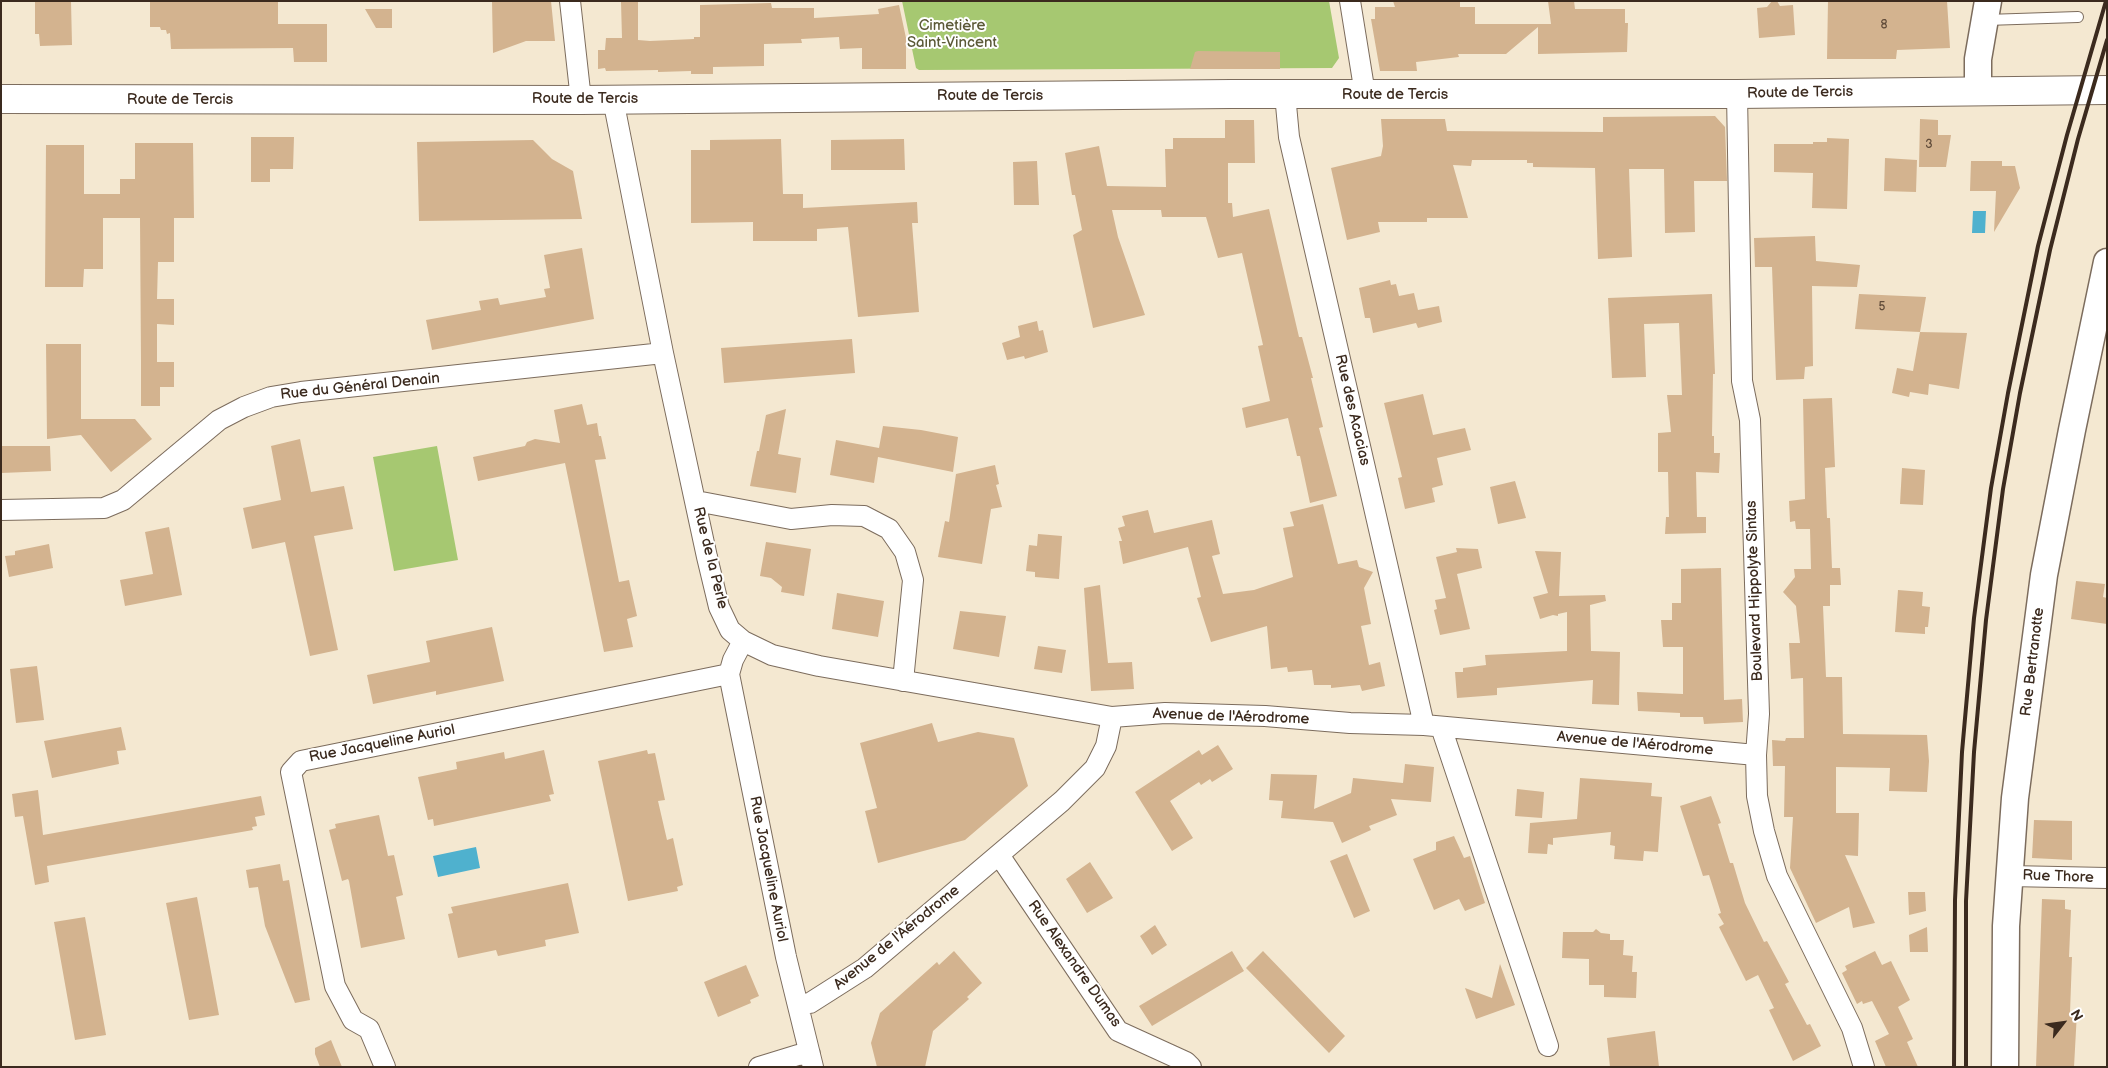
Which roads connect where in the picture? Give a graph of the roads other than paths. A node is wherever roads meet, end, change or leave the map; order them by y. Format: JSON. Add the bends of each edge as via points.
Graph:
{"nodes":[{"id":1,"x":570,"y":1,"type":"edge"},
{"id":2,"x":1350,"y":1,"type":"edge"},
{"id":3,"x":1987,"y":10,"type":"edge"},
{"id":4,"x":2078,"y":18,"type":"dead end"},
{"id":5,"x":2107,"y":90,"type":"edge"},
{"id":6,"x":1978,"y":91,"type":"junction"},
{"id":7,"x":1285,"y":94,"type":"junction"},
{"id":8,"x":1365,"y":94,"type":"junction"},
{"id":9,"x":1737,"y":94,"type":"junction"},
{"id":10,"x":1,"y":99,"type":"edge"},
{"id":11,"x":613,"y":99,"type":"junction"},
{"id":12,"x":581,"y":100,"type":"junction"},
{"id":13,"x":2107,"y":262,"type":"edge"},
{"id":14,"x":663,"y":353,"type":"junction"},
{"id":15,"x":696,"y":502,"type":"junction"},
{"id":16,"x":1,"y":510,"type":"edge"},
{"id":17,"x":743,"y":641,"type":"junction"},
{"id":18,"x":729,"y":674,"type":"junction"},
{"id":19,"x":903,"y":681,"type":"junction"},
{"id":20,"x":1112,"y":717,"type":"junction"},
{"id":21,"x":1432,"y":726,"type":"junction"},
{"id":22,"x":1756,"y":755,"type":"junction"},
{"id":23,"x":999,"y":855,"type":"junction"},
{"id":24,"x":2009,"y":876,"type":"junction"},
{"id":25,"x":2107,"y":878,"type":"edge"},
{"id":26,"x":798,"y":1005,"type":"junction"},
{"id":27,"x":1548,"y":1046,"type":"dead end"},
{"id":28,"x":812,"y":1061,"type":"edge"},
{"id":29,"x":385,"y":1067,"type":"edge"},
{"id":30,"x":759,"y":1067,"type":"edge"},
{"id":31,"x":1191,"y":1067,"type":"edge"},
{"id":32,"x":1864,"y":1067,"type":"edge"},
{"id":33,"x":2005,"y":1067,"type":"edge"}],
"edges":[{"from":1,"to":12,"type":"street"},
{"from":2,"to":8,"type":"street"},
{"from":3,"to":4,"type":"lane"},
{"from":3,"to":6,"type":"street","via":[[1978,59]]},
{"from":5,"to":6,"type":"main road","name":"Route de Tercis"},
{"from":6,"to":9,"type":"main road","name":"Route de Tercis"},
{"from":7,"to":8,"type":"main road","name":"Route de Tercis"},
{"from":7,"to":11,"type":"main road","name":"Route de Tercis"},
{"from":7,"to":21,"type":"street","name":"Rue des Acacias","via":[[1289,137]]},
{"from":8,"to":9,"type":"main road","name":"Route de Tercis"},
{"from":9,"to":22,"type":"street","name":"Boulevard Hippolyte Sintas","via":[[1742,381],[1750,420],[1759,704]]},
{"from":10,"to":12,"type":"main road","name":"Route de Tercis"},
{"from":11,"to":12,"type":"main road","name":"Route de Tercis"},
{"from":11,"to":14,"type":"street","name":"Rue de la Perle"},
{"from":13,"to":24,"type":"street","name":"Rue Bertranotte","via":[[2044,575],[2015,798]]},
{"from":14,"to":15,"type":"street","name":"Rue de la Perle"},
{"from":14,"to":16,"type":"street","name":"Rue du Général Denain","via":[[271,397],[219,420],[123,500],[104,508]]},
{"from":15,"to":17,"type":"street","name":"Rue de la Perle","via":[[720,607],[730,630]]},
{"from":15,"to":19,"type":"street","via":[[791,519],[864,516],[889,529],[905,552],[913,580]]},
{"from":17,"to":18,"type":"street"},
{"from":17,"to":19,"type":"street","name":"Rue de la Perle","via":[[772,656]]},
{"from":18,"to":26,"type":"street","name":"Rue Jacqueline Auriol"},
{"from":18,"to":29,"type":"street","name":"Rue Jacqueline Auriol","via":[[301,760],[291,772],[335,986],[353,1020],[369,1030]]},
{"from":19,"to":20,"type":"street","name":"Rue de la Perle"},
{"from":20,"to":21,"type":"street","name":"Avenue de l'Aérodrome","via":[[1165,713]]},
{"from":20,"to":23,"type":"street","name":"Avenue de l'Aérodrome","via":[[1106,746],[1095,768]]},
{"from":21,"to":22,"type":"street","name":"Avenue de l'Aérodrome"},
{"from":21,"to":27,"type":"street","name":"Rue des Acacias"},
{"from":22,"to":32,"type":"street","name":"Boulevard Hippolyte Sintas","via":[[1757,796],[1777,876],[1852,1028]]},
{"from":23,"to":26,"type":"street","name":"Avenue de l'Aérodrome","via":[[865,968],[810,1003]]},
{"from":23,"to":31,"type":"street","name":"Rue Alexandre Dumas","via":[[1118,1030]]},
{"from":24,"to":25,"type":"street","name":"Rue Thore"},
{"from":24,"to":33,"type":"street","name":"Rue Bertranotte"},
{"from":26,"to":28,"type":"street","name":"Rue Jacqueline Auriol"},
{"from":28,"to":30,"type":"street","via":[[789,1057]]}]}
